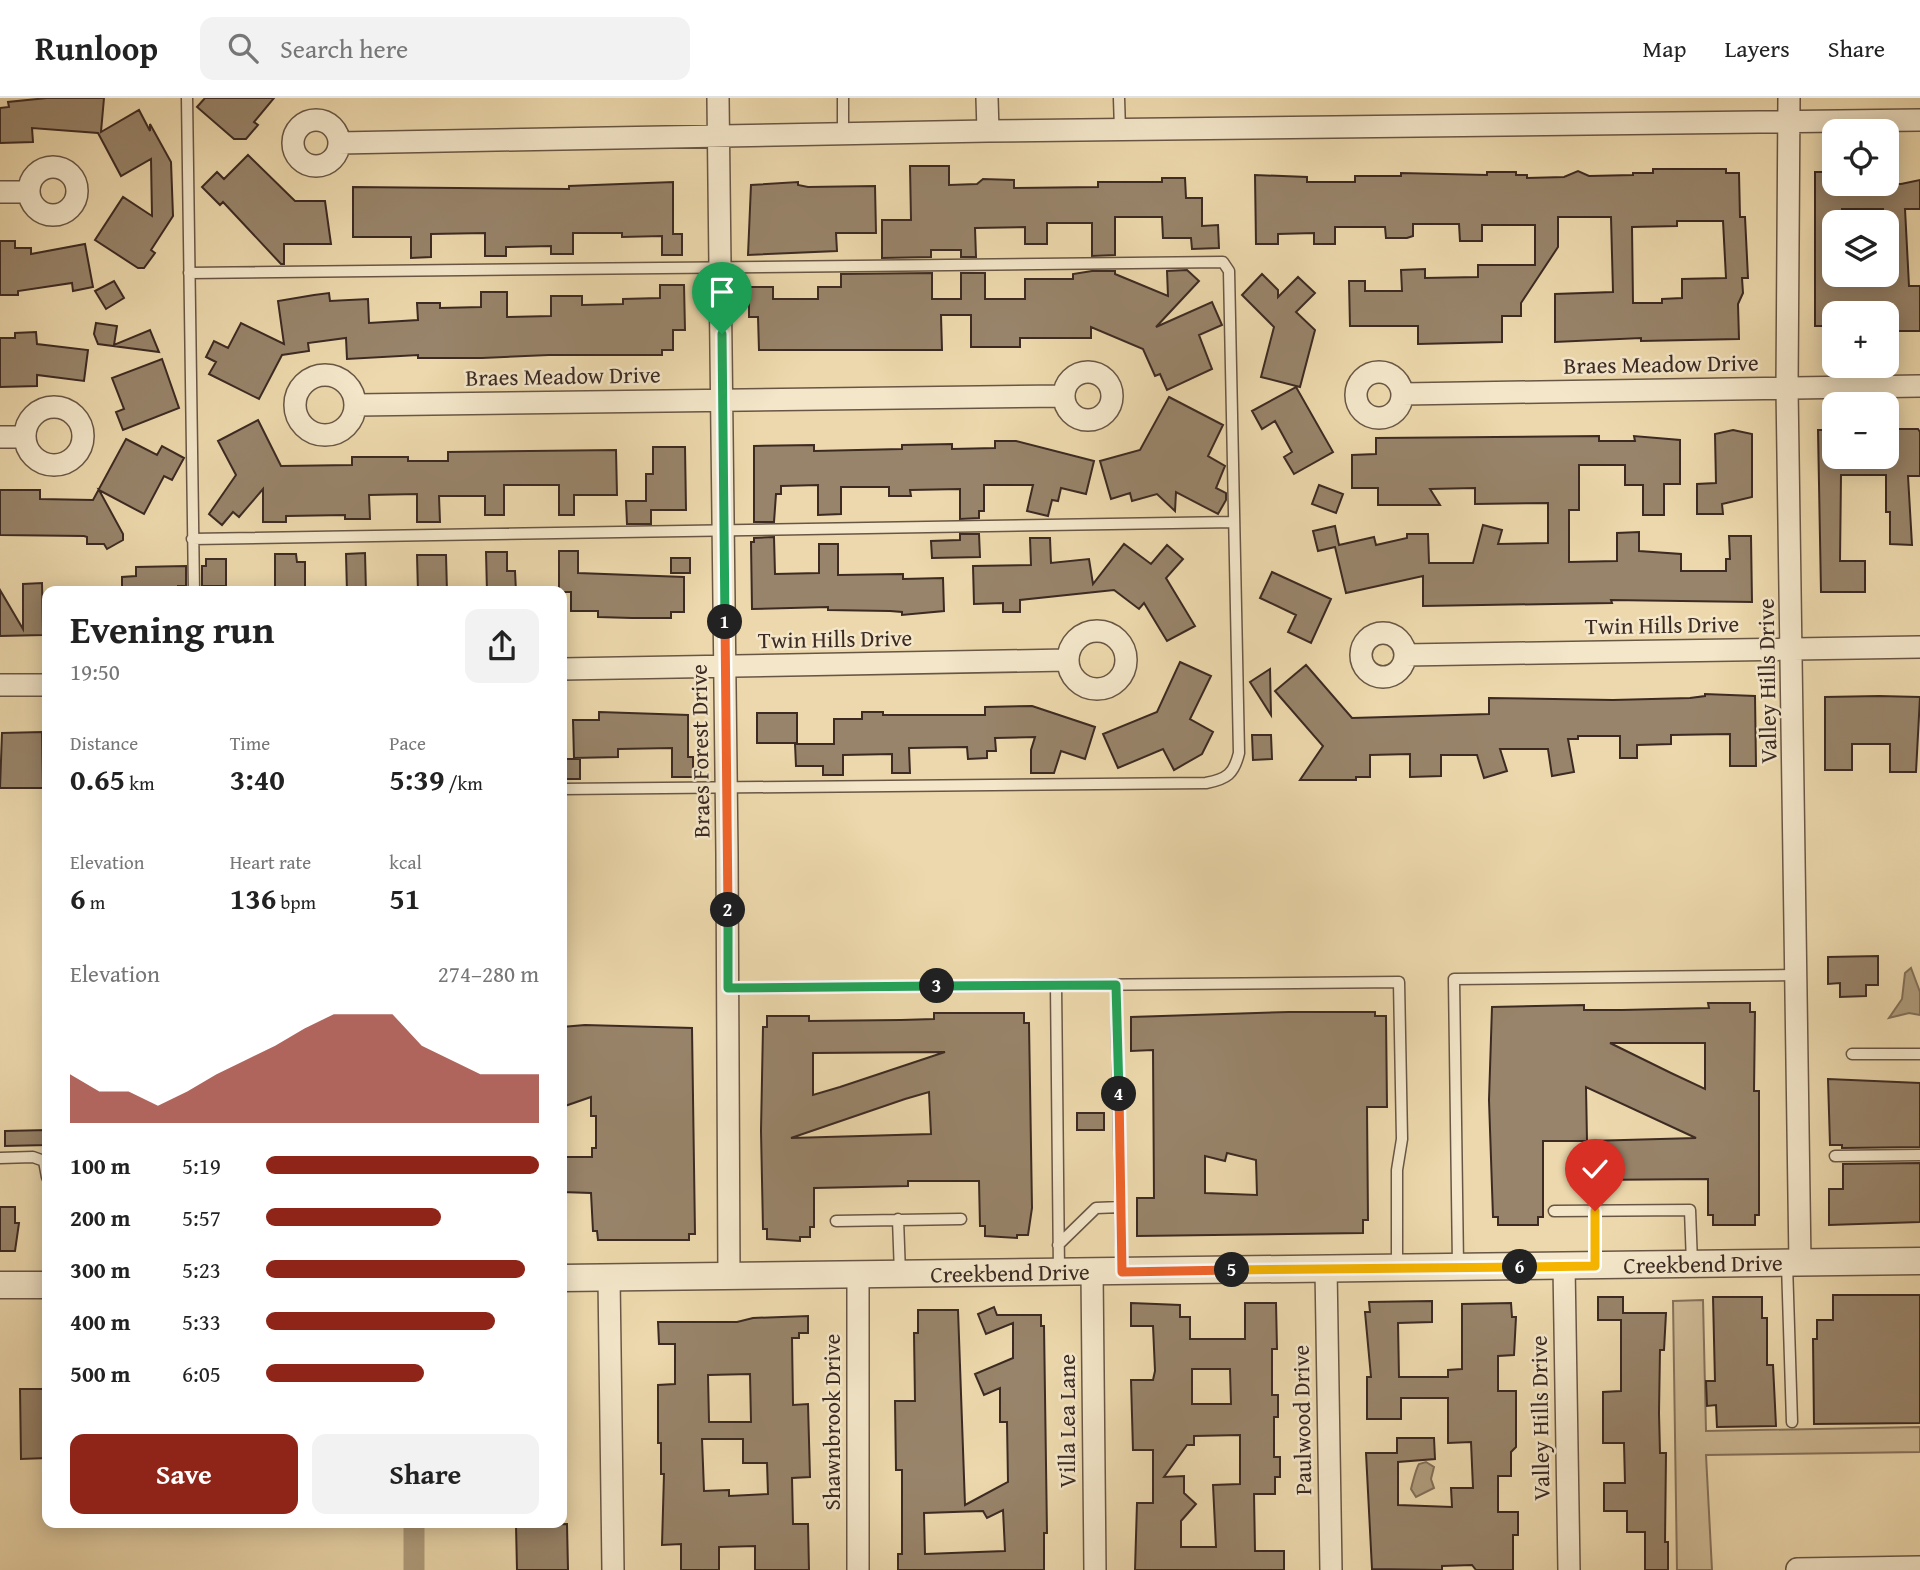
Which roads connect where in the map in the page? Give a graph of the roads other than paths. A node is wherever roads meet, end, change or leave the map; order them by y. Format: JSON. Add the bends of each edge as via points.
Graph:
{"nodes":[{"id":1,"x":187,"y":98,"type":"edge"},
{"id":2,"x":718,"y":98,"type":"edge"},
{"id":3,"x":843,"y":98,"type":"edge"},
{"id":4,"x":987,"y":98,"type":"edge"},
{"id":5,"x":1119,"y":98,"type":"edge"},
{"id":6,"x":1789,"y":98,"type":"edge"},
{"id":7,"x":1920,"y":120,"type":"edge"},
{"id":8,"x":1786,"y":121,"type":"junction"},
{"id":9,"x":1120,"y":130,"type":"junction"},
{"id":10,"x":988,"y":131,"type":"junction"},
{"id":11,"x":843,"y":134,"type":"junction"},
{"id":12,"x":718,"y":137,"type":"junction"},
{"id":13,"x":340,"y":143,"type":"dead end"},
{"id":14,"x":0,"y":192,"type":"edge"},
{"id":15,"x":29,"y":192,"type":"dead end"},
{"id":16,"x":720,"y":268,"type":"junction"},
{"id":17,"x":189,"y":273,"type":"junction"},
{"id":18,"x":1920,"y":386,"type":"edge"},
{"id":19,"x":1787,"y":388,"type":"junction"},
{"id":20,"x":1403,"y":394,"type":"dead end"},
{"id":21,"x":1064,"y":396,"type":"dead end"},
{"id":22,"x":723,"y":401,"type":"junction"},
{"id":23,"x":356,"y":405,"type":"dead end"},
{"id":24,"x":0,"y":437,"type":"edge"},
{"id":25,"x":24,"y":437,"type":"dead end"},
{"id":26,"x":1234,"y":523,"type":"junction"},
{"id":27,"x":724,"y":530,"type":"junction"},
{"id":28,"x":192,"y":539,"type":"junction"},
{"id":29,"x":194,"y":586,"type":"edge"},
{"id":30,"x":1920,"y":647,"type":"edge"},
{"id":31,"x":1793,"y":649,"type":"junction"},
{"id":32,"x":1405,"y":654,"type":"dead end"},
{"id":33,"x":1067,"y":660,"type":"dead end"},
{"id":34,"x":725,"y":668,"type":"junction"},
{"id":35,"x":567,"y":669,"type":"edge"},
{"id":36,"x":0,"y":685,"type":"edge"},
{"id":37,"x":42,"y":685,"type":"edge"},
{"id":38,"x":727,"y":787,"type":"junction"},
{"id":39,"x":567,"y":789,"type":"edge"},
{"id":40,"x":1794,"y":975,"type":"junction"},
{"id":41,"x":1056,"y":985,"type":"junction"},
{"id":42,"x":1116,"y":985,"type":"junction"},
{"id":43,"x":738,"y":988,"type":"junction"},
{"id":44,"x":1852,"y":1054,"type":"dead end"},
{"id":45,"x":1920,"y":1054,"type":"edge"},
{"id":46,"x":1920,"y":1155,"type":"edge"},
{"id":47,"x":1835,"y":1156,"type":"dead end"},
{"id":48,"x":0,"y":1158,"type":"edge"},
{"id":49,"x":42,"y":1160,"type":"edge"},
{"id":50,"x":1121,"y":1207,"type":"junction"},
{"id":51,"x":1554,"y":1211,"type":"dead end"},
{"id":52,"x":1595,"y":1211,"type":"junction"},
{"id":53,"x":898,"y":1219,"type":"junction"},
{"id":54,"x":961,"y":1219,"type":"dead end"},
{"id":55,"x":836,"y":1221,"type":"dead end"},
{"id":56,"x":1058,"y":1245,"type":"junction"},
{"id":57,"x":1920,"y":1262,"type":"edge"},
{"id":58,"x":1794,"y":1263,"type":"junction"},
{"id":59,"x":1692,"y":1264,"type":"junction"},
{"id":60,"x":1564,"y":1266,"type":"junction"},
{"id":61,"x":1595,"y":1266,"type":"junction"},
{"id":62,"x":1458,"y":1268,"type":"junction"},
{"id":63,"x":1326,"y":1269,"type":"junction"},
{"id":64,"x":1396,"y":1269,"type":"junction"},
{"id":65,"x":1059,"y":1272,"type":"junction"},
{"id":66,"x":1092,"y":1272,"type":"junction"},
{"id":67,"x":1122,"y":1272,"type":"junction"},
{"id":68,"x":900,"y":1274,"type":"junction"},
{"id":69,"x":858,"y":1275,"type":"junction"},
{"id":70,"x":729,"y":1277,"type":"junction"},
{"id":71,"x":567,"y":1278,"type":"edge"},
{"id":72,"x":609,"y":1278,"type":"junction"},
{"id":73,"x":0,"y":1285,"type":"edge"},
{"id":74,"x":42,"y":1285,"type":"edge"},
{"id":75,"x":1792,"y":1422,"type":"dead end"},
{"id":76,"x":1920,"y":1567,"type":"edge"},
{"id":77,"x":613,"y":1570,"type":"edge"},
{"id":78,"x":858,"y":1570,"type":"edge"},
{"id":79,"x":1095,"y":1570,"type":"edge"},
{"id":80,"x":1331,"y":1570,"type":"edge"},
{"id":81,"x":1569,"y":1570,"type":"edge"},
{"id":82,"x":1797,"y":1570,"type":"edge"}],
"edges":[{"from":1,"to":17,"type":"lane"},
{"from":2,"to":12,"type":"street","name":"Braes Forest Drive"},
{"from":3,"to":11,"type":"lane"},
{"from":4,"to":10,"type":"street"},
{"from":5,"to":9,"type":"lane"},
{"from":6,"to":8,"type":"street","name":"Valley Hills Drive"},
{"from":7,"to":8,"type":"street"},
{"from":8,"to":9,"type":"street"},
{"from":8,"to":19,"type":"street","name":"Valley Hills Drive"},
{"from":9,"to":10,"type":"street"},
{"from":10,"to":11,"type":"street"},
{"from":11,"to":12,"type":"street"},
{"from":12,"to":13,"type":"street"},
{"from":12,"to":16,"type":"street","name":"Braes Forest Drive"},
{"from":14,"to":15,"type":"street"},
{"from":16,"to":17,"type":"lane"},
{"from":16,"to":22,"type":"street","name":"Braes Forest Drive"},
{"from":16,"to":26,"type":"lane","via":[[1223,262],[1228,271]]},
{"from":17,"to":28,"type":"lane"},
{"from":18,"to":19,"type":"street","name":"Braes Meadow Drive"},
{"from":19,"to":20,"type":"street","name":"Braes Meadow Drive"},
{"from":19,"to":31,"type":"street","name":"Valley Hills Drive"},
{"from":21,"to":22,"type":"street","name":"Braes Meadow Drive"},
{"from":22,"to":23,"type":"street","name":"Braes Meadow Drive"},
{"from":22,"to":27,"type":"street","name":"Braes Forest Drive"},
{"from":24,"to":25,"type":"street"},
{"from":26,"to":27,"type":"lane"},
{"from":26,"to":38,"type":"lane","via":[[1239,753],[1235,770],[1224,779],[1206,783]]},
{"from":27,"to":28,"type":"lane"},
{"from":27,"to":34,"type":"street","name":"Braes Forest Drive"},
{"from":28,"to":29,"type":"lane"},
{"from":30,"to":31,"type":"street","name":"Twin Hills Drive"},
{"from":31,"to":32,"type":"street","name":"Twin Hills Drive"},
{"from":31,"to":40,"type":"street","name":"Valley Hills Drive"},
{"from":33,"to":34,"type":"street","name":"Twin Hills Drive"},
{"from":34,"to":35,"type":"street","name":"Twin Hills Drive"},
{"from":34,"to":38,"type":"street","name":"Braes Forest Drive"},
{"from":36,"to":37,"type":"street"},
{"from":38,"to":39,"type":"lane"},
{"from":38,"to":43,"type":"street","name":"Braes Forest Drive"},
{"from":40,"to":58,"type":"street","name":"Valley Hills Drive"},
{"from":40,"to":62,"type":"lane","via":[[1454,979]]},
{"from":41,"to":42,"type":"lane"},
{"from":41,"to":43,"type":"lane"},
{"from":41,"to":56,"type":"lane"},
{"from":42,"to":50,"type":"lane"},
{"from":42,"to":64,"type":"lane","via":[[1399,982],[1402,1139],[1397,1170]]},
{"from":43,"to":70,"type":"street","name":"Braes Forest Drive"},
{"from":44,"to":45,"type":"lane"},
{"from":46,"to":47,"type":"lane"},
{"from":48,"to":49,"type":"lane"},
{"from":50,"to":56,"type":"lane","via":[[1096,1209]]},
{"from":50,"to":67,"type":"lane"},
{"from":51,"to":52,"type":"lane"},
{"from":52,"to":59,"type":"lane","via":[[1690,1210]]},
{"from":52,"to":61,"type":"lane"},
{"from":53,"to":54,"type":"lane"},
{"from":53,"to":55,"type":"lane"},
{"from":53,"to":68,"type":"lane"},
{"from":56,"to":65,"type":"lane"},
{"from":57,"to":58,"type":"street","name":"Creekbend Drive"},
{"from":58,"to":59,"type":"street","name":"Creekbend Drive"},
{"from":58,"to":75,"type":"lane"},
{"from":59,"to":61,"type":"street","name":"Creekbend Drive"},
{"from":60,"to":61,"type":"street","name":"Creekbend Drive"},
{"from":60,"to":62,"type":"street","name":"Creekbend Drive"},
{"from":60,"to":81,"type":"street","name":"Valley Hills Drive"},
{"from":62,"to":64,"type":"street","name":"Creekbend Drive"},
{"from":63,"to":64,"type":"street","name":"Creekbend Drive"},
{"from":63,"to":67,"type":"street","name":"Creekbend Drive"},
{"from":63,"to":80,"type":"street","name":"Paulwood Drive"},
{"from":65,"to":66,"type":"street","name":"Creekbend Drive"},
{"from":65,"to":68,"type":"street","name":"Creekbend Drive"},
{"from":66,"to":67,"type":"street","name":"Creekbend Drive"},
{"from":66,"to":79,"type":"street","name":"Villa Lea Lane"},
{"from":68,"to":69,"type":"street","name":"Creekbend Drive"},
{"from":69,"to":70,"type":"street","name":"Creekbend Drive"},
{"from":69,"to":78,"type":"street","name":"Shawnbrook Drive"},
{"from":70,"to":72,"type":"street","name":"Creekbend Drive"},
{"from":71,"to":72,"type":"street","name":"Creekbend Drive"},
{"from":72,"to":77,"type":"street"},
{"from":73,"to":74,"type":"street"},
{"from":76,"to":82,"type":"street"}]}
